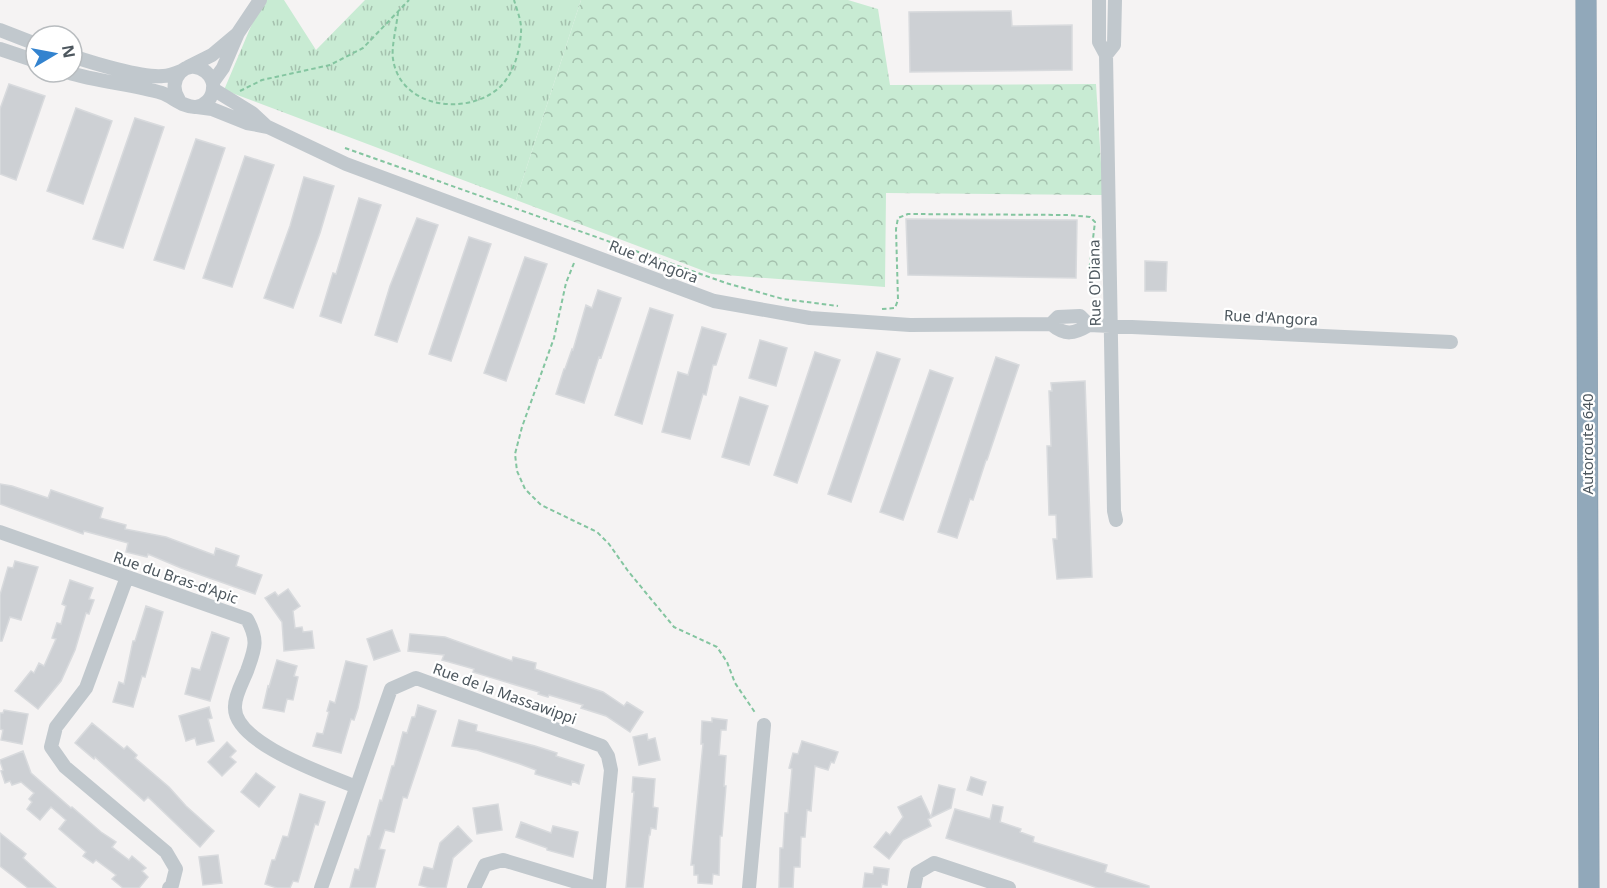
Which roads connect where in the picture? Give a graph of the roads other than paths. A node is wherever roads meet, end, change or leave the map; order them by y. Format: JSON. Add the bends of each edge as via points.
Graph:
{"nodes":[{"id":1,"x":260,"y":0,"type":"edge"},
{"id":2,"x":1100,"y":0,"type":"edge"},
{"id":3,"x":1115,"y":0,"type":"edge"},
{"id":4,"x":1586,"y":0,"type":"edge"},
{"id":5,"x":0,"y":30,"type":"edge"},
{"id":6,"x":238,"y":33,"type":"junction"},
{"id":7,"x":24,"y":39,"type":"edge"},
{"id":8,"x":0,"y":49,"type":"edge"},
{"id":9,"x":1106,"y":55,"type":"junction"},
{"id":10,"x":24,"y":58,"type":"edge"},
{"id":11,"x":84,"y":60,"type":"edge"},
{"id":12,"x":184,"y":70,"type":"junction"},
{"id":13,"x":84,"y":76,"type":"edge"},
{"id":14,"x":213,"y":86,"type":"junction"},
{"id":15,"x":178,"y":100,"type":"junction"},
{"id":16,"x":196,"y":107,"type":"junction"},
{"id":17,"x":268,"y":127,"type":"junction"},
{"id":18,"x":1111,"y":326,"type":"junction"},
{"id":19,"x":1451,"y":342,"type":"dead end"},
{"id":20,"x":1115,"y":515,"type":"dead end"},
{"id":21,"x":0,"y":532,"type":"edge"},
{"id":22,"x":127,"y":577,"type":"junction"},
{"id":23,"x":764,"y":725,"type":"road end"},
{"id":24,"x":356,"y":787,"type":"junction"},
{"id":25,"x":169,"y":888,"type":"edge"},
{"id":26,"x":321,"y":888,"type":"edge"},
{"id":27,"x":474,"y":888,"type":"edge"},
{"id":28,"x":598,"y":888,"type":"edge"},
{"id":29,"x":749,"y":888,"type":"edge"},
{"id":30,"x":914,"y":888,"type":"edge"},
{"id":31,"x":1009,"y":888,"type":"edge"},
{"id":32,"x":1588,"y":888,"type":"edge"}],
"edges":[{"from":1,"to":6,"type":"street"},
{"from":2,"to":9,"type":"street","name":"Rue O'Diana","via":[[1100,42]]},
{"from":3,"to":9,"type":"street","name":"Rue O'Diana","via":[[1114,45]]},
{"from":4,"to":32,"type":"highway","name":"Autoroute 640"},
{"from":5,"to":7,"type":"street"},
{"from":6,"to":12,"type":"street","via":[[212,55]]},
{"from":6,"to":14,"type":"street"},
{"from":8,"to":10,"type":"street"},
{"from":9,"to":18,"type":"street","name":"Rue O'Diana"},
{"from":11,"to":12,"type":"street","via":[[164,76]]},
{"from":12,"to":14,"type":"street","via":[[200,68],[210,76]]},
{"from":12,"to":15,"type":"street","via":[[174,82]]},
{"from":13,"to":15,"type":"street","via":[[148,89]]},
{"from":14,"to":16,"type":"street","via":[[208,101]]},
{"from":14,"to":17,"type":"street","name":"Rue d'Angora"},
{"from":15,"to":16,"type":"street"},
{"from":16,"to":17,"type":"street","name":"Rue d'Angora"},
{"from":17,"to":18,"type":"street","name":"Rue d'Angora","via":[[346,164],[714,301],[810,318],[910,326],[1051,324],[1060,332],[1078,332],[1089,325]]},
{"from":18,"to":19,"type":"street","name":"Rue d'Angora"},
{"from":18,"to":20,"type":"street","name":"Rue O'Diana"},
{"from":21,"to":22,"type":"street","name":"Rue du Bras-d'Apic"},
{"from":22,"to":24,"type":"street","name":"Rue du Bras-d'Apic","via":[[247,619],[256,647],[234,706],[238,720],[246,731],[278,753]]},
{"from":22,"to":25,"type":"street","via":[[86,688],[56,727],[51,747],[65,767],[166,852],[176,868]]},
{"from":23,"to":29,"type":"street"},
{"from":24,"to":26,"type":"street","name":"Rue de la Massawippi"},
{"from":24,"to":28,"type":"street","name":"Rue de la Massawippi","via":[[391,689],[416,678],[602,746],[611,770]]},
{"from":27,"to":28,"type":"street","via":[[485,865],[503,860]]},
{"from":30,"to":31,"type":"street","via":[[917,873],[933,863]]}]}
